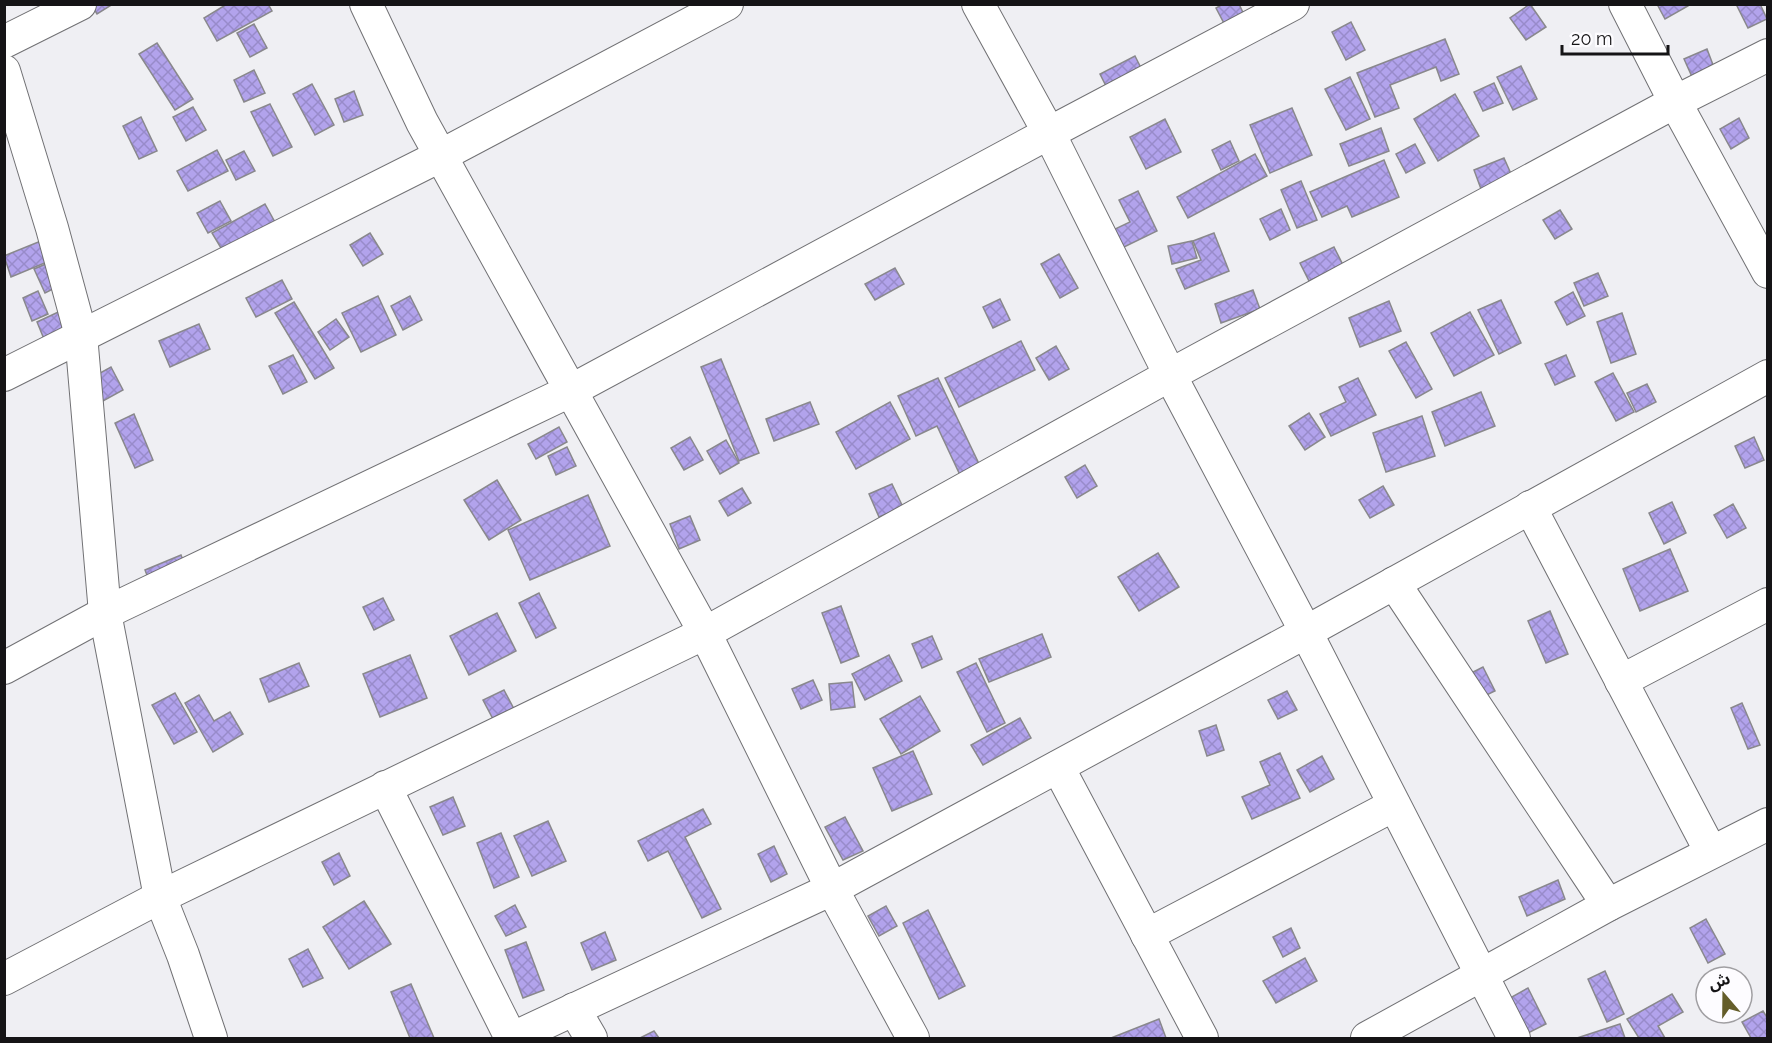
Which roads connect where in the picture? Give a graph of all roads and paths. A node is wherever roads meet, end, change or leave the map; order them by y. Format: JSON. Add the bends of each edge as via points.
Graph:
{"nodes":[{"id":1,"x":80,"y":4,"type":"edge"},
{"id":2,"x":366,"y":4,"type":"edge"},
{"id":3,"x":727,"y":4,"type":"edge"},
{"id":4,"x":978,"y":4,"type":"edge"},
{"id":5,"x":1293,"y":4,"type":"edge"},
{"id":6,"x":1625,"y":4,"type":"edge"},
{"id":7,"x":4,"y":42,"type":"edge"},
{"id":8,"x":1767,"y":55,"type":"edge"},
{"id":9,"x":4,"y":70,"type":"edge"},
{"id":10,"x":1675,"y":102,"type":"junction"},
{"id":11,"x":1048,"y":133,"type":"junction"},
{"id":12,"x":440,"y":156,"type":"junction"},
{"id":13,"x":1767,"y":272,"type":"edge"},
{"id":14,"x":81,"y":335,"type":"junction"},
{"id":15,"x":4,"y":375,"type":"edge"},
{"id":16,"x":1170,"y":375,"type":"junction"},
{"id":17,"x":1767,"y":376,"type":"edge"},
{"id":18,"x":570,"y":391,"type":"junction"},
{"id":19,"x":1530,"y":507,"type":"junction"},
{"id":20,"x":1394,"y":583,"type":"junction"},
{"id":21,"x":1767,"y":604,"type":"edge"},
{"id":22,"x":105,"y":613,"type":"junction"},
{"id":23,"x":1306,"y":632,"type":"junction"},
{"id":24,"x":705,"y":633,"type":"junction"},
{"id":25,"x":4,"y":668,"type":"edge"},
{"id":26,"x":1621,"y":681,"type":"junction"},
{"id":27,"x":1058,"y":766,"type":"junction"},
{"id":28,"x":385,"y":787,"type":"junction"},
{"id":29,"x":1394,"y":805,"type":"junction"},
{"id":30,"x":1767,"y":824,"type":"edge"},
{"id":31,"x":1711,"y":852,"type":"junction"},
{"id":32,"x":832,"y":889,"type":"junction"},
{"id":33,"x":160,"y":897,"type":"junction"},
{"id":34,"x":1608,"y":905,"type":"junction"},
{"id":35,"x":1147,"y":935,"type":"junction"},
{"id":36,"x":1480,"y":977,"type":"junction"},
{"id":37,"x":4,"y":979,"type":"edge"},
{"id":38,"x":574,"y":1009,"type":"junction"},
{"id":39,"x":212,"y":1038,"type":"edge"},
{"id":40,"x":512,"y":1038,"type":"edge"},
{"id":41,"x":591,"y":1038,"type":"edge"},
{"id":42,"x":913,"y":1038,"type":"edge"},
{"id":43,"x":1202,"y":1038,"type":"edge"},
{"id":44,"x":1367,"y":1038,"type":"edge"},
{"id":45,"x":1514,"y":1038,"type":"edge"}],
"edges":[{"from":1,"to":7,"type":"street"},
{"from":2,"to":12,"type":"street"},
{"from":3,"to":12,"type":"street"},
{"from":4,"to":11,"type":"street"},
{"from":5,"to":11,"type":"street"},
{"from":6,"to":10,"type":"street"},
{"from":8,"to":10,"type":"street"},
{"from":9,"to":14,"type":"street"},
{"from":10,"to":13,"type":"street"},
{"from":10,"to":16,"type":"street"},
{"from":11,"to":16,"type":"street"},
{"from":11,"to":18,"type":"street"},
{"from":12,"to":14,"type":"street"},
{"from":12,"to":18,"type":"street"},
{"from":14,"to":15,"type":"street"},
{"from":14,"to":22,"type":"street"},
{"from":16,"to":23,"type":"street"},
{"from":16,"to":24,"type":"street"},
{"from":17,"to":19,"type":"street"},
{"from":18,"to":22,"type":"street"},
{"from":18,"to":24,"type":"street"},
{"from":19,"to":20,"type":"street"},
{"from":19,"to":26,"type":"street"},
{"from":20,"to":23,"type":"street"},
{"from":20,"to":34,"type":"street"},
{"from":21,"to":26,"type":"street"},
{"from":22,"to":25,"type":"street"},
{"from":22,"to":33,"type":"street"},
{"from":23,"to":27,"type":"street"},
{"from":23,"to":29,"type":"street"},
{"from":24,"to":28,"type":"street"},
{"from":24,"to":32,"type":"street"},
{"from":26,"to":31,"type":"street"},
{"from":27,"to":32,"type":"street"},
{"from":27,"to":35,"type":"street"},
{"from":28,"to":33,"type":"street"},
{"from":28,"to":40,"type":"street"},
{"from":29,"to":35,"type":"street"},
{"from":29,"to":36,"type":"street"},
{"from":30,"to":31,"type":"street"},
{"from":31,"to":34,"type":"street"},
{"from":32,"to":38,"type":"street"},
{"from":32,"to":42,"type":"street"},
{"from":33,"to":37,"type":"street"},
{"from":33,"to":39,"type":"street"},
{"from":34,"to":36,"type":"street"},
{"from":35,"to":43,"type":"street"},
{"from":36,"to":44,"type":"street"},
{"from":36,"to":45,"type":"street"},
{"from":38,"to":40,"type":"street"},
{"from":38,"to":41,"type":"street"}]}
